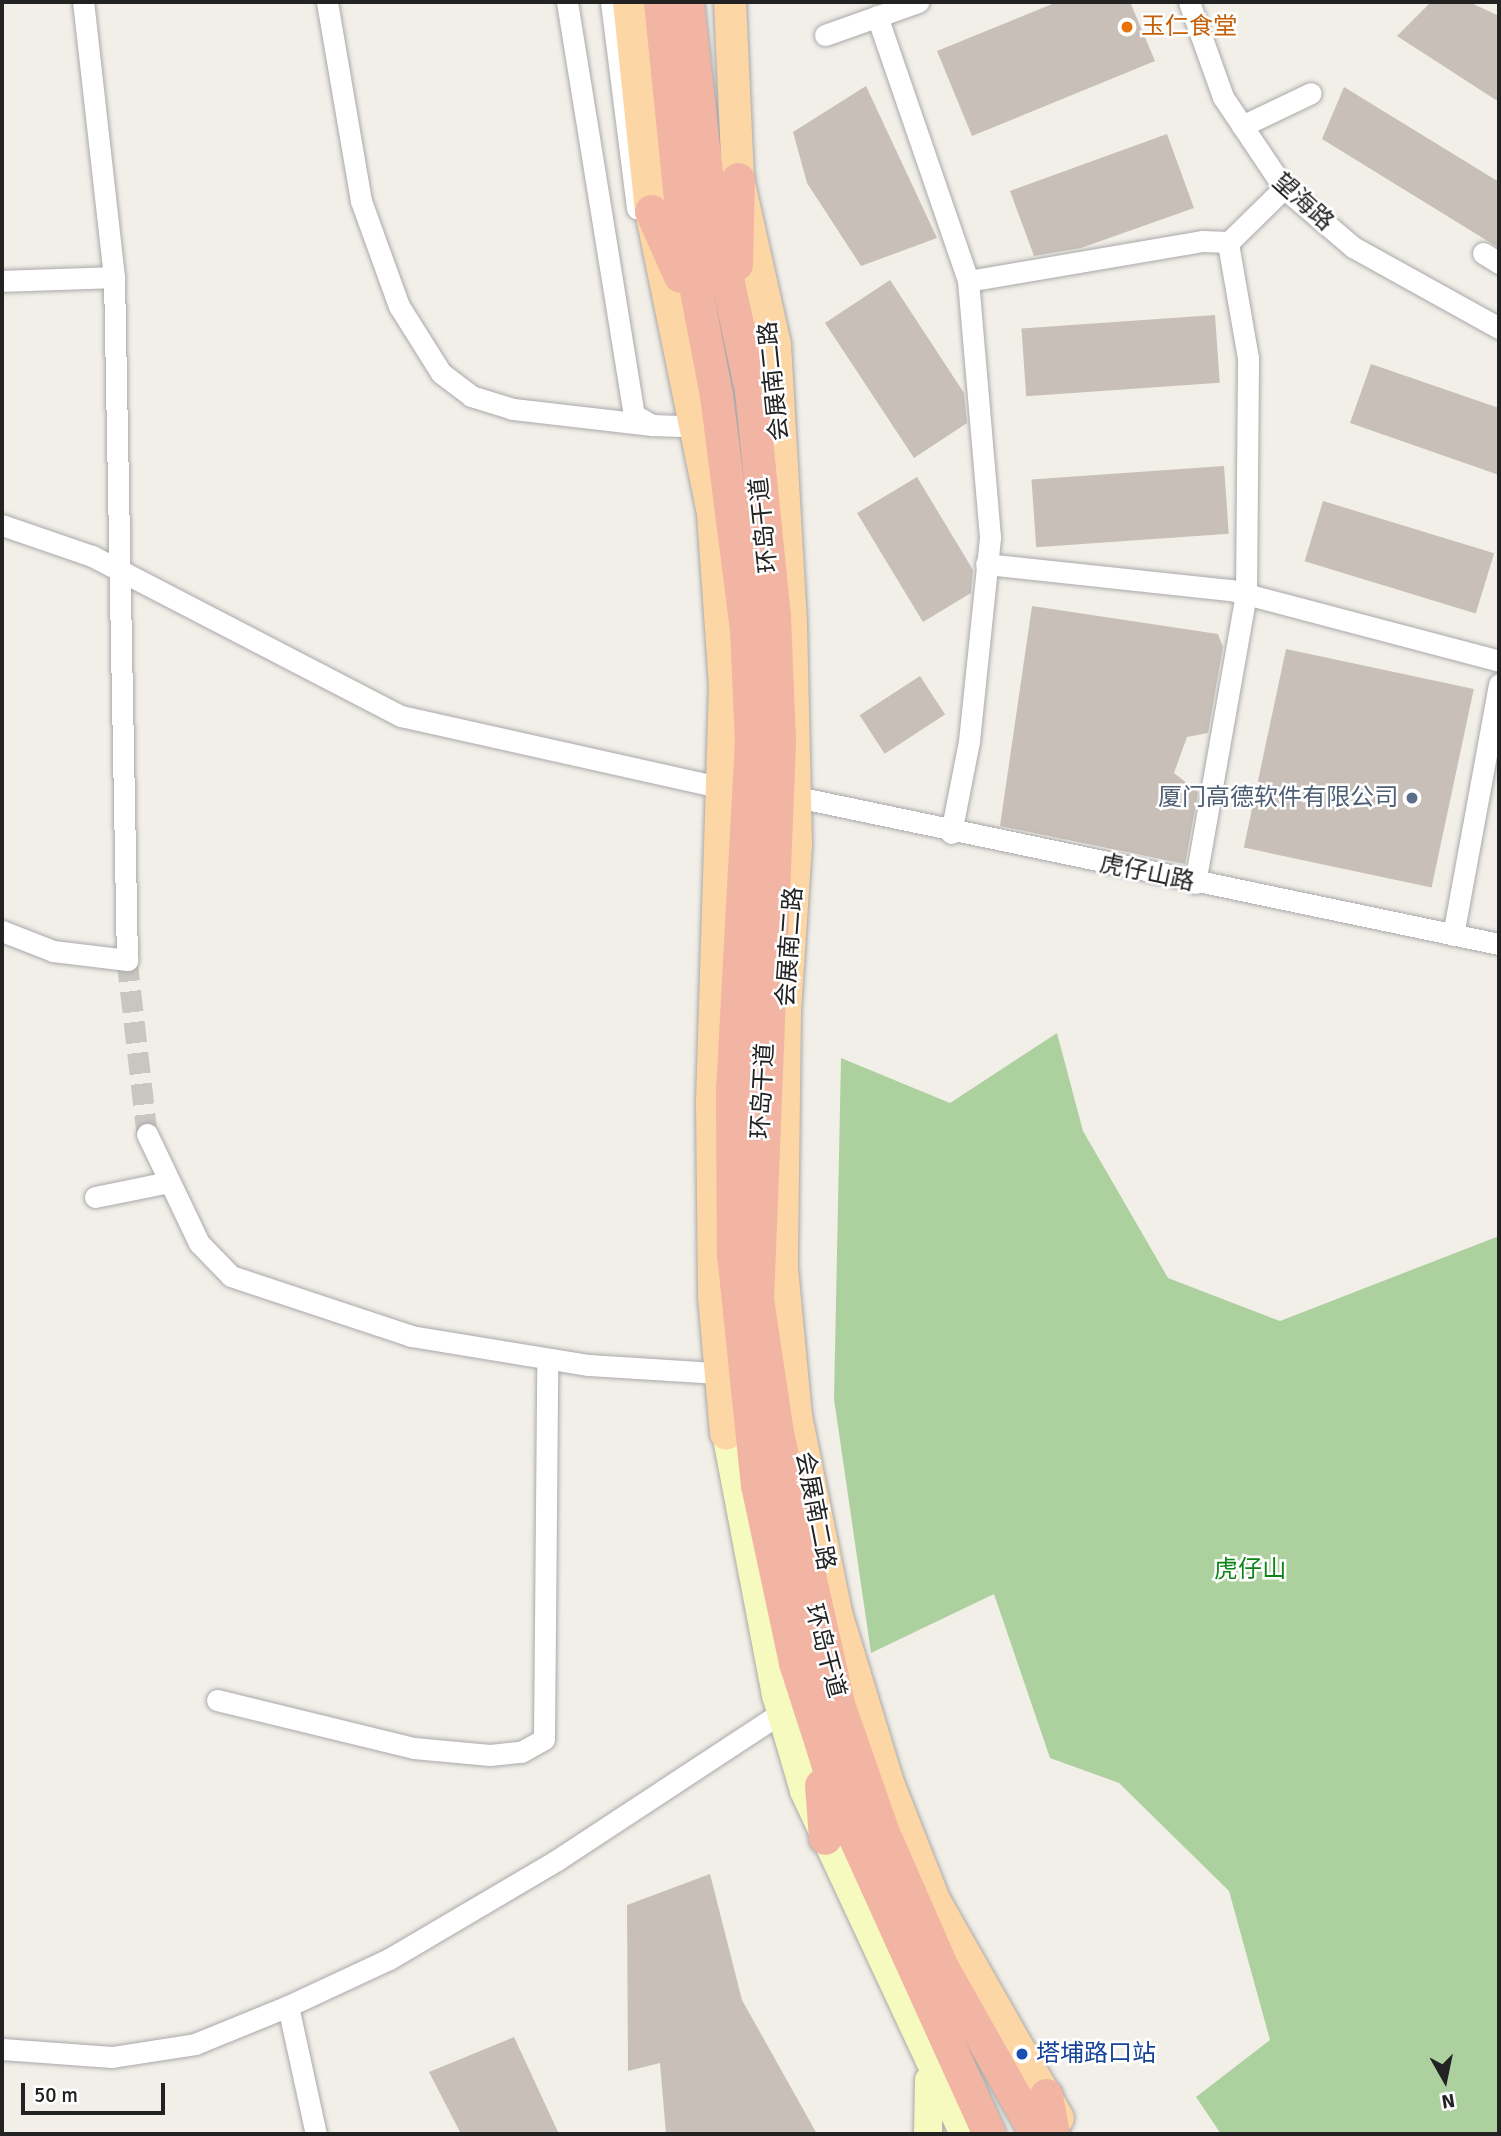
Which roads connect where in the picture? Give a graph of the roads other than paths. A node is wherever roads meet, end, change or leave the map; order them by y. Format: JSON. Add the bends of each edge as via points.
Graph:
{"nodes":[{"id":1,"x":83,"y":2,"type":"edge"},
{"id":2,"x":327,"y":2,"type":"edge"},
{"id":3,"x":567,"y":2,"type":"edge"},
{"id":4,"x":611,"y":2,"type":"edge"},
{"id":5,"x":629,"y":2,"type":"edge"},
{"id":6,"x":660,"y":2,"type":"edge"},
{"id":7,"x":687,"y":2,"type":"edge"},
{"id":8,"x":730,"y":2,"type":"edge"},
{"id":9,"x":918,"y":2,"type":"edge"},
{"id":10,"x":1189,"y":2,"type":"edge"},
{"id":11,"x":877,"y":16,"type":"junction"},
{"id":12,"x":825,"y":35,"type":"dead end"},
{"id":13,"x":1311,"y":93,"type":"dead end"},
{"id":14,"x":1242,"y":126,"type":"junction"},
{"id":15,"x":738,"y":179,"type":"junction"},
{"id":16,"x":1284,"y":188,"type":"junction"},
{"id":17,"x":651,"y":211,"type":"junction"},
{"id":18,"x":1230,"y":242,"type":"junction"},
{"id":19,"x":114,"y":277,"type":"junction"},
{"id":20,"x":2,"y":281,"type":"edge"},
{"id":21,"x":968,"y":281,"type":"junction"},
{"id":22,"x":735,"y":319,"type":"junction"},
{"id":23,"x":1499,"y":328,"type":"edge"},
{"id":24,"x":704,"y":330,"type":"junction"},
{"id":25,"x":652,"y":425,"type":"junction"},
{"id":26,"x":691,"y":429,"type":"junction"},
{"id":27,"x":2,"y":525,"type":"edge"},
{"id":28,"x":986,"y":564,"type":"junction"},
{"id":29,"x":116,"y":569,"type":"junction"},
{"id":30,"x":1246,"y":594,"type":"junction"},
{"id":31,"x":1499,"y":661,"type":"edge"},
{"id":32,"x":1499,"y":684,"type":"edge"},
{"id":33,"x":722,"y":788,"type":"junction"},
{"id":34,"x":797,"y":797,"type":"junction"},
{"id":35,"x":951,"y":833,"type":"junction"},
{"id":36,"x":1195,"y":883,"type":"junction"},
{"id":37,"x":2,"y":931,"type":"edge"},
{"id":38,"x":1453,"y":935,"type":"junction"},
{"id":39,"x":1499,"y":944,"type":"edge"},
{"id":40,"x":147,"y":1133,"type":"tunnel mouth"},
{"id":41,"x":169,"y":1182,"type":"junction"},
{"id":42,"x":95,"y":1196,"type":"dead end"},
{"id":43,"x":547,"y":1359,"type":"junction"},
{"id":44,"x":732,"y":1374,"type":"junction"},
{"id":45,"x":726,"y":1433,"type":"joint"},
{"id":46,"x":217,"y":1700,"type":"dead end"},
{"id":47,"x":781,"y":1713,"type":"junction"},
{"id":48,"x":819,"y":1744,"type":"junction"},
{"id":49,"x":825,"y":1838,"type":"junction"},
{"id":50,"x":288,"y":2006,"type":"junction"},
{"id":51,"x":2,"y":2049,"type":"edge"},
{"id":52,"x":927,"y":2067,"type":"junction"},
{"id":53,"x":1046,"y":2095,"type":"junction"},
{"id":54,"x":316,"y":2134,"type":"edge"},
{"id":55,"x":929,"y":2134,"type":"edge"},
{"id":56,"x":964,"y":2134,"type":"edge"},
{"id":57,"x":989,"y":2134,"type":"edge"},
{"id":58,"x":1036,"y":2134,"type":"edge"},
{"id":59,"x":1053,"y":2134,"type":"edge"},
{"id":60,"x":1066,"y":2134,"type":"edge"}],
"edges":[{"from":1,"to":19,"type":"street"},
{"from":2,"to":25,"type":"street","via":[[361,201],[399,306],[440,373],[471,396],[513,410]]},
{"from":3,"to":25,"type":"street","via":[[634,415]]},
{"from":4,"to":26,"type":"street","via":[[633,188]]},
{"from":5,"to":17,"type":"main road"},
{"from":6,"to":24,"type":"highway","name":"环岛干道","via":[[682,217]]},
{"from":7,"to":22,"type":"highway","name":"环岛干道","via":[[708,191]]},
{"from":8,"to":15,"type":"main road","name":"会展南二路"},
{"from":9,"to":11,"type":"street"},
{"from":10,"to":14,"type":"street","name":"望海路","via":[[1223,97]]},
{"from":11,"to":12,"type":"street"},
{"from":11,"to":21,"type":"street"},
{"from":13,"to":14,"type":"street"},
{"from":14,"to":16,"type":"street","name":"望海路"},
{"from":15,"to":22,"type":"highway"},
{"from":15,"to":34,"type":"main road","name":"会展南二路","via":[[775,345]]},
{"from":16,"to":18,"type":"street"},
{"from":16,"to":23,"type":"street","name":"望海路","via":[[1353,247]]},
{"from":17,"to":24,"type":"highway"},
{"from":17,"to":26,"type":"main road"},
{"from":18,"to":21,"type":"street","via":[[1202,241]]},
{"from":18,"to":30,"type":"street","via":[[1248,358]]},
{"from":19,"to":20,"type":"street"},
{"from":19,"to":29,"type":"street"},
{"from":21,"to":28,"type":"street","via":[[990,537]]},
{"from":22,"to":58,"type":"highway","name":"环岛干道","via":[[751,390],[779,742],[757,1299],[777,1433],[835,1691],[884,1835],[942,1967]]},
{"from":24,"to":44,"type":"highway","name":"环岛干道","via":[[746,630],[751,738],[732,1089]]},
{"from":25,"to":26,"type":"street"},
{"from":26,"to":33,"type":"main road","via":[[713,514],[725,687]]},
{"from":27,"to":29,"type":"street"},
{"from":28,"to":30,"type":"street"},
{"from":28,"to":35,"type":"street","via":[[969,741]]},
{"from":29,"to":33,"type":"street","via":[[401,716]]},
{"from":29,"to":37,"type":"street","via":[[127,960],[53,951]]},
{"from":30,"to":31,"type":"street"},
{"from":30,"to":36,"type":"street"},
{"from":32,"to":38,"type":"street"},
{"from":33,"to":44,"type":"main road","via":[[712,1104]]},
{"from":34,"to":35,"type":"street","name":"虎仔山路"},
{"from":34,"to":53,"type":"main road","name":"会展南二路","via":[[782,1268],[796,1416],[836,1613],[888,1783],[934,1900]]},
{"from":35,"to":36,"type":"street","name":"虎仔山路"},
{"from":36,"to":38,"type":"street","name":"虎仔山路"},
{"from":38,"to":39,"type":"street","name":"虎仔山路"},
{"from":40,"to":41,"type":"street"},
{"from":41,"to":42,"type":"street"},
{"from":41,"to":43,"type":"street","via":[[199,1243],[231,1276],[411,1336]]},
{"from":43,"to":44,"type":"street"},
{"from":43,"to":46,"type":"street","via":[[544,1739],[521,1752],[489,1755],[414,1748]]},
{"from":44,"to":45,"type":"main road"},
{"from":44,"to":48,"type":"highway","name":"环岛干道"},
{"from":45,"to":47,"type":"main road"},
{"from":47,"to":49,"type":"main road"},
{"from":47,"to":50,"type":"street","via":[[521,1881],[389,1959]]},
{"from":48,"to":49,"type":"highway"},
{"from":48,"to":57,"type":"highway","name":"环岛干道","via":[[889,1918]]},
{"from":49,"to":52,"type":"main road"},
{"from":50,"to":51,"type":"street","via":[[195,2044],[124,2055]]},
{"from":50,"to":54,"type":"street"},
{"from":52,"to":55,"type":"main road","via":[[933,2104]]},
{"from":52,"to":56,"type":"main road"},
{"from":53,"to":59,"type":"highway"},
{"from":53,"to":60,"type":"main road","name":"会展南二路"}]}
